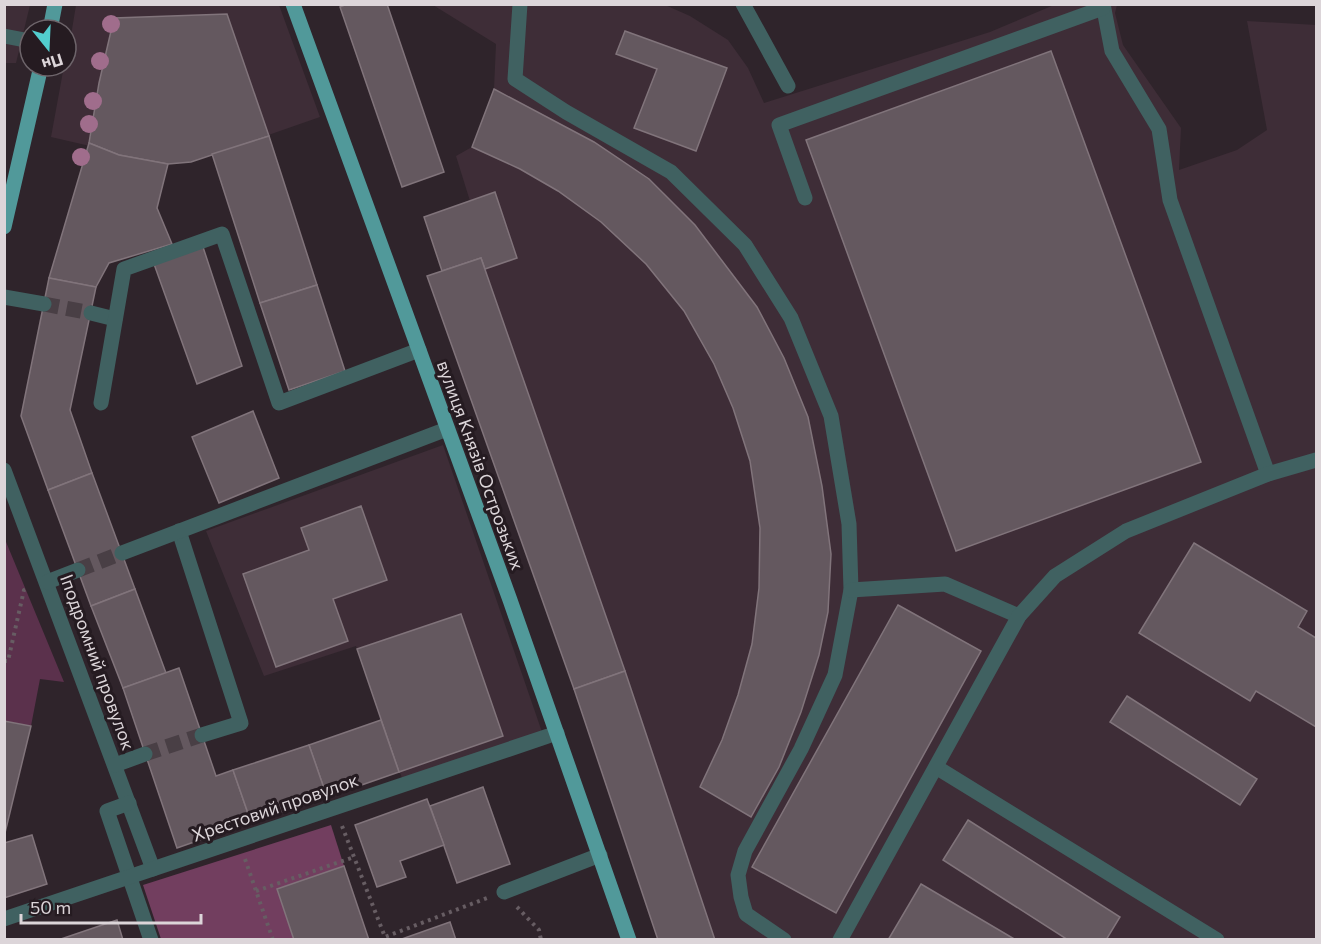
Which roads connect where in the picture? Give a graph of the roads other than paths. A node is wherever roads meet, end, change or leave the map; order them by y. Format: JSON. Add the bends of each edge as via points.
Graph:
{"nodes":[{"id":1,"x":293,"y":4,"type":"edge"},
{"id":2,"x":520,"y":4,"type":"edge"},
{"id":3,"x":743,"y":4,"type":"edge"},
{"id":4,"x":1103,"y":6,"type":"edge"},
{"id":5,"x":38,"y":78,"type":"edge"},
{"id":6,"x":788,"y":86,"type":"dead end"},
{"id":7,"x":805,"y":198,"type":"dead end"},
{"id":8,"x":4,"y":227,"type":"edge"},
{"id":9,"x":4,"y":297,"type":"edge"},
{"id":10,"x":44,"y":304,"type":"tunnel mouth"},
{"id":11,"x":91,"y":313,"type":"tunnel mouth"},
{"id":12,"x":116,"y":319,"type":"junction"},
{"id":13,"x":419,"y":350,"type":"junction"},
{"id":14,"x":101,"y":403,"type":"dead end"},
{"id":15,"x":447,"y":429,"type":"junction"},
{"id":16,"x":1317,"y":460,"type":"edge"},
{"id":17,"x":4,"y":470,"type":"edge"},
{"id":18,"x":1268,"y":474,"type":"junction"},
{"id":19,"x":179,"y":531,"type":"junction"},
{"id":20,"x":122,"y":553,"type":"tunnel mouth"},
{"id":21,"x":78,"y":570,"type":"tunnel mouth"},
{"id":22,"x":40,"y":585,"type":"junction"},
{"id":23,"x":851,"y":590,"type":"junction"},
{"id":24,"x":1019,"y":616,"type":"junction"},
{"id":25,"x":557,"y":733,"type":"junction"},
{"id":26,"x":202,"y":735,"type":"tunnel mouth"},
{"id":27,"x":146,"y":754,"type":"tunnel mouth"},
{"id":28,"x":115,"y":765,"type":"junction"},
{"id":29,"x":936,"y":767,"type":"junction"},
{"id":30,"x":129,"y":803,"type":"junction"},
{"id":31,"x":600,"y":855,"type":"junction"},
{"id":32,"x":153,"y":869,"type":"junction"},
{"id":33,"x":130,"y":877,"type":"junction"},
{"id":34,"x":504,"y":892,"type":"road end"},
{"id":35,"x":4,"y":919,"type":"edge"},
{"id":36,"x":151,"y":939,"type":"edge"},
{"id":37,"x":629,"y":939,"type":"edge"},
{"id":38,"x":784,"y":939,"type":"edge"},
{"id":39,"x":840,"y":939,"type":"edge"},
{"id":40,"x":1217,"y":939,"type":"edge"}],
"edges":[{"from":1,"to":13,"type":"main road","name":"вулиця Князів Острозьких"},
{"from":2,"to":23,"type":"street","via":[[515,79],[671,172],[745,246],[791,318],[831,416],[849,524]]},
{"from":3,"to":6,"type":"street"},
{"from":4,"to":7,"type":"street","via":[[779,125]]},
{"from":4,"to":18,"type":"street","via":[[1112,51],[1159,129],[1170,200]]},
{"from":5,"to":8,"type":"main road"},
{"from":9,"to":10,"type":"street"},
{"from":11,"to":12,"type":"street"},
{"from":12,"to":13,"type":"street","via":[[124,269],[222,234],[279,404]]},
{"from":12,"to":14,"type":"street"},
{"from":13,"to":15,"type":"main road","name":"вулиця Князів Острозьких"},
{"from":15,"to":19,"type":"street"},
{"from":15,"to":25,"type":"main road","name":"вулиця Князів Острозьких"},
{"from":16,"to":18,"type":"street"},
{"from":17,"to":22,"type":"street","name":"Іподромний провулок"},
{"from":18,"to":24,"type":"street","via":[[1126,531],[1055,576]]},
{"from":19,"to":20,"type":"street"},
{"from":19,"to":26,"type":"street","via":[[241,723]]},
{"from":21,"to":22,"type":"street"},
{"from":22,"to":28,"type":"street","name":"Іподромний провулок"},
{"from":23,"to":24,"type":"street","via":[[945,584]]},
{"from":23,"to":38,"type":"street","via":[[836,675],[745,851],[738,875],[746,914]]},
{"from":24,"to":29,"type":"street"},
{"from":25,"to":31,"type":"main road","name":"вулиця Князів Острозьких"},
{"from":25,"to":32,"type":"street","name":"Хрестовий провулок"},
{"from":27,"to":28,"type":"street"},
{"from":28,"to":30,"type":"street","name":"Іподромний провулок"},
{"from":29,"to":39,"type":"street"},
{"from":29,"to":40,"type":"street"},
{"from":30,"to":32,"type":"street","name":"Іподромний провулок"},
{"from":30,"to":33,"type":"street","via":[[107,811]]},
{"from":31,"to":34,"type":"street"},
{"from":31,"to":37,"type":"main road","name":"вулиця Князів Острозьких"},
{"from":32,"to":33,"type":"street","name":"Хрестовий провулок"},
{"from":33,"to":35,"type":"street","name":"Хрестовий провулок"},
{"from":33,"to":36,"type":"street"}]}
